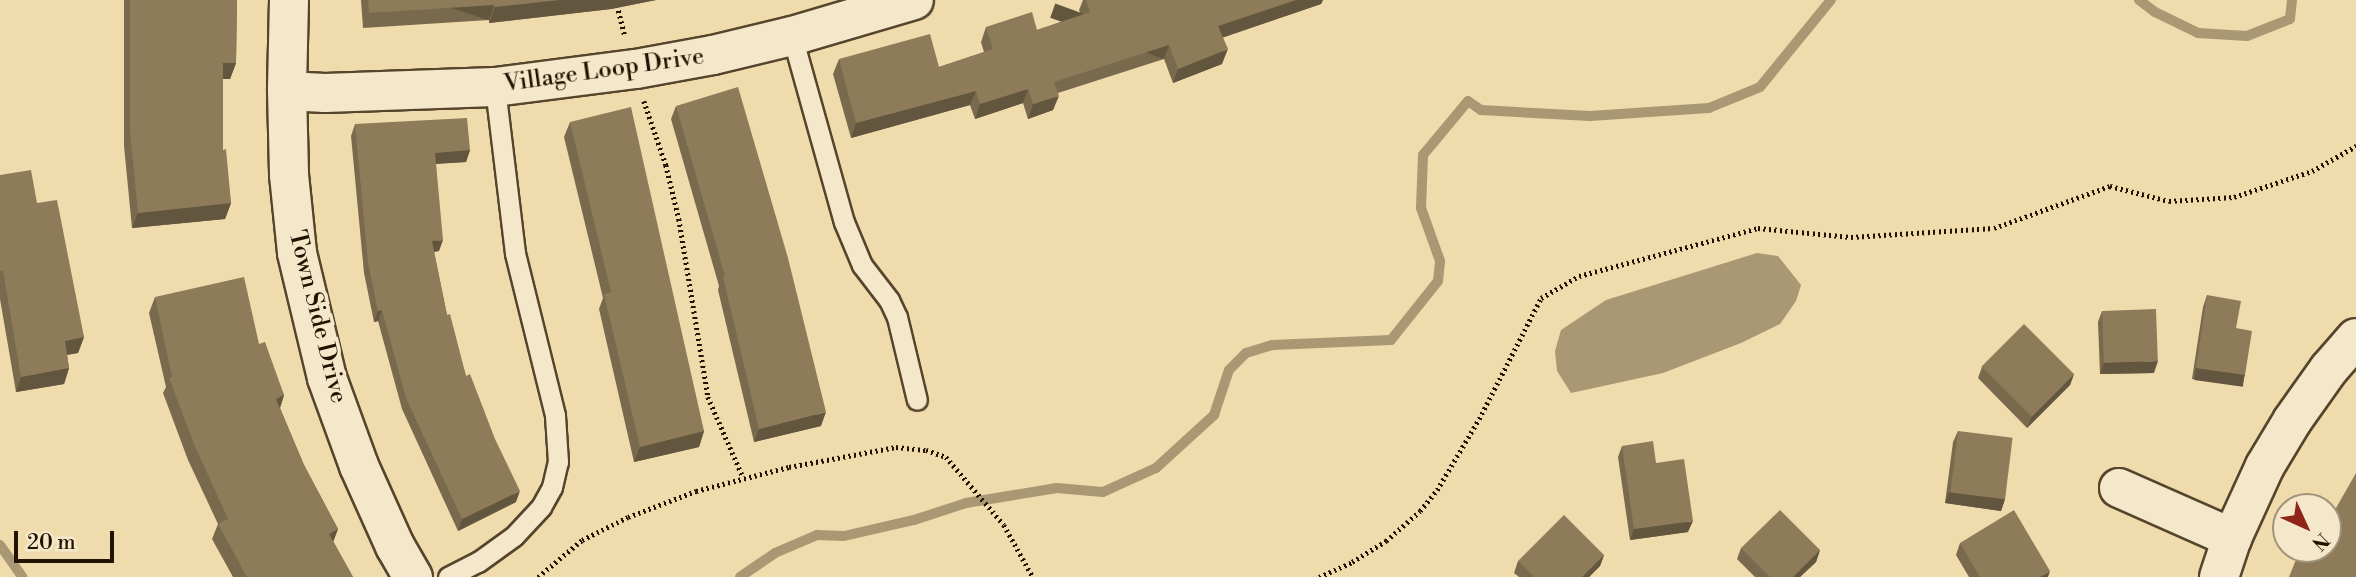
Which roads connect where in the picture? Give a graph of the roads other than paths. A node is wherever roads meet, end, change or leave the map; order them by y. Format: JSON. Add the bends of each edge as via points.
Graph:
{"nodes":[{"id":1,"x":289,"y":0,"type":"edge"},
{"id":2,"x":914,"y":0,"type":"edge"},
{"id":3,"x":792,"y":36,"type":"junction"},
{"id":4,"x":495,"y":87,"type":"junction"},
{"id":5,"x":287,"y":91,"type":"junction"},
{"id":6,"x":2356,"y":338,"type":"edge"},
{"id":7,"x":918,"y":400,"type":"dead end"},
{"id":8,"x":2119,"y":488,"type":"dead end"},
{"id":9,"x":2232,"y":538,"type":"junction"},
{"id":10,"x":413,"y":577,"type":"edge"},
{"id":11,"x":448,"y":577,"type":"edge"},
{"id":12,"x":2219,"y":577,"type":"edge"}],
"edges":[{"from":1,"to":5,"type":"street","name":"Town Side Drive"},
{"from":2,"to":3,"type":"street","name":"Village Loop Drive"},
{"from":3,"to":4,"type":"street","name":"Village Loop Drive","via":[[713,55],[630,53]]},
{"from":3,"to":7,"type":"lane","via":[[844,222],[862,265],[897,317]]},
{"from":4,"to":5,"type":"street","name":"Village Loop Drive"},
{"from":4,"to":11,"type":"lane","via":[[514,253],[555,415],[558,461],[541,507],[514,536]]},
{"from":5,"to":10,"type":"street","name":"Town Side Drive","via":[[297,253],[327,378],[359,466]]},
{"from":6,"to":9,"type":"street","via":[[2292,421]]},
{"from":8,"to":9,"type":"street"},
{"from":9,"to":12,"type":"street"}]}
